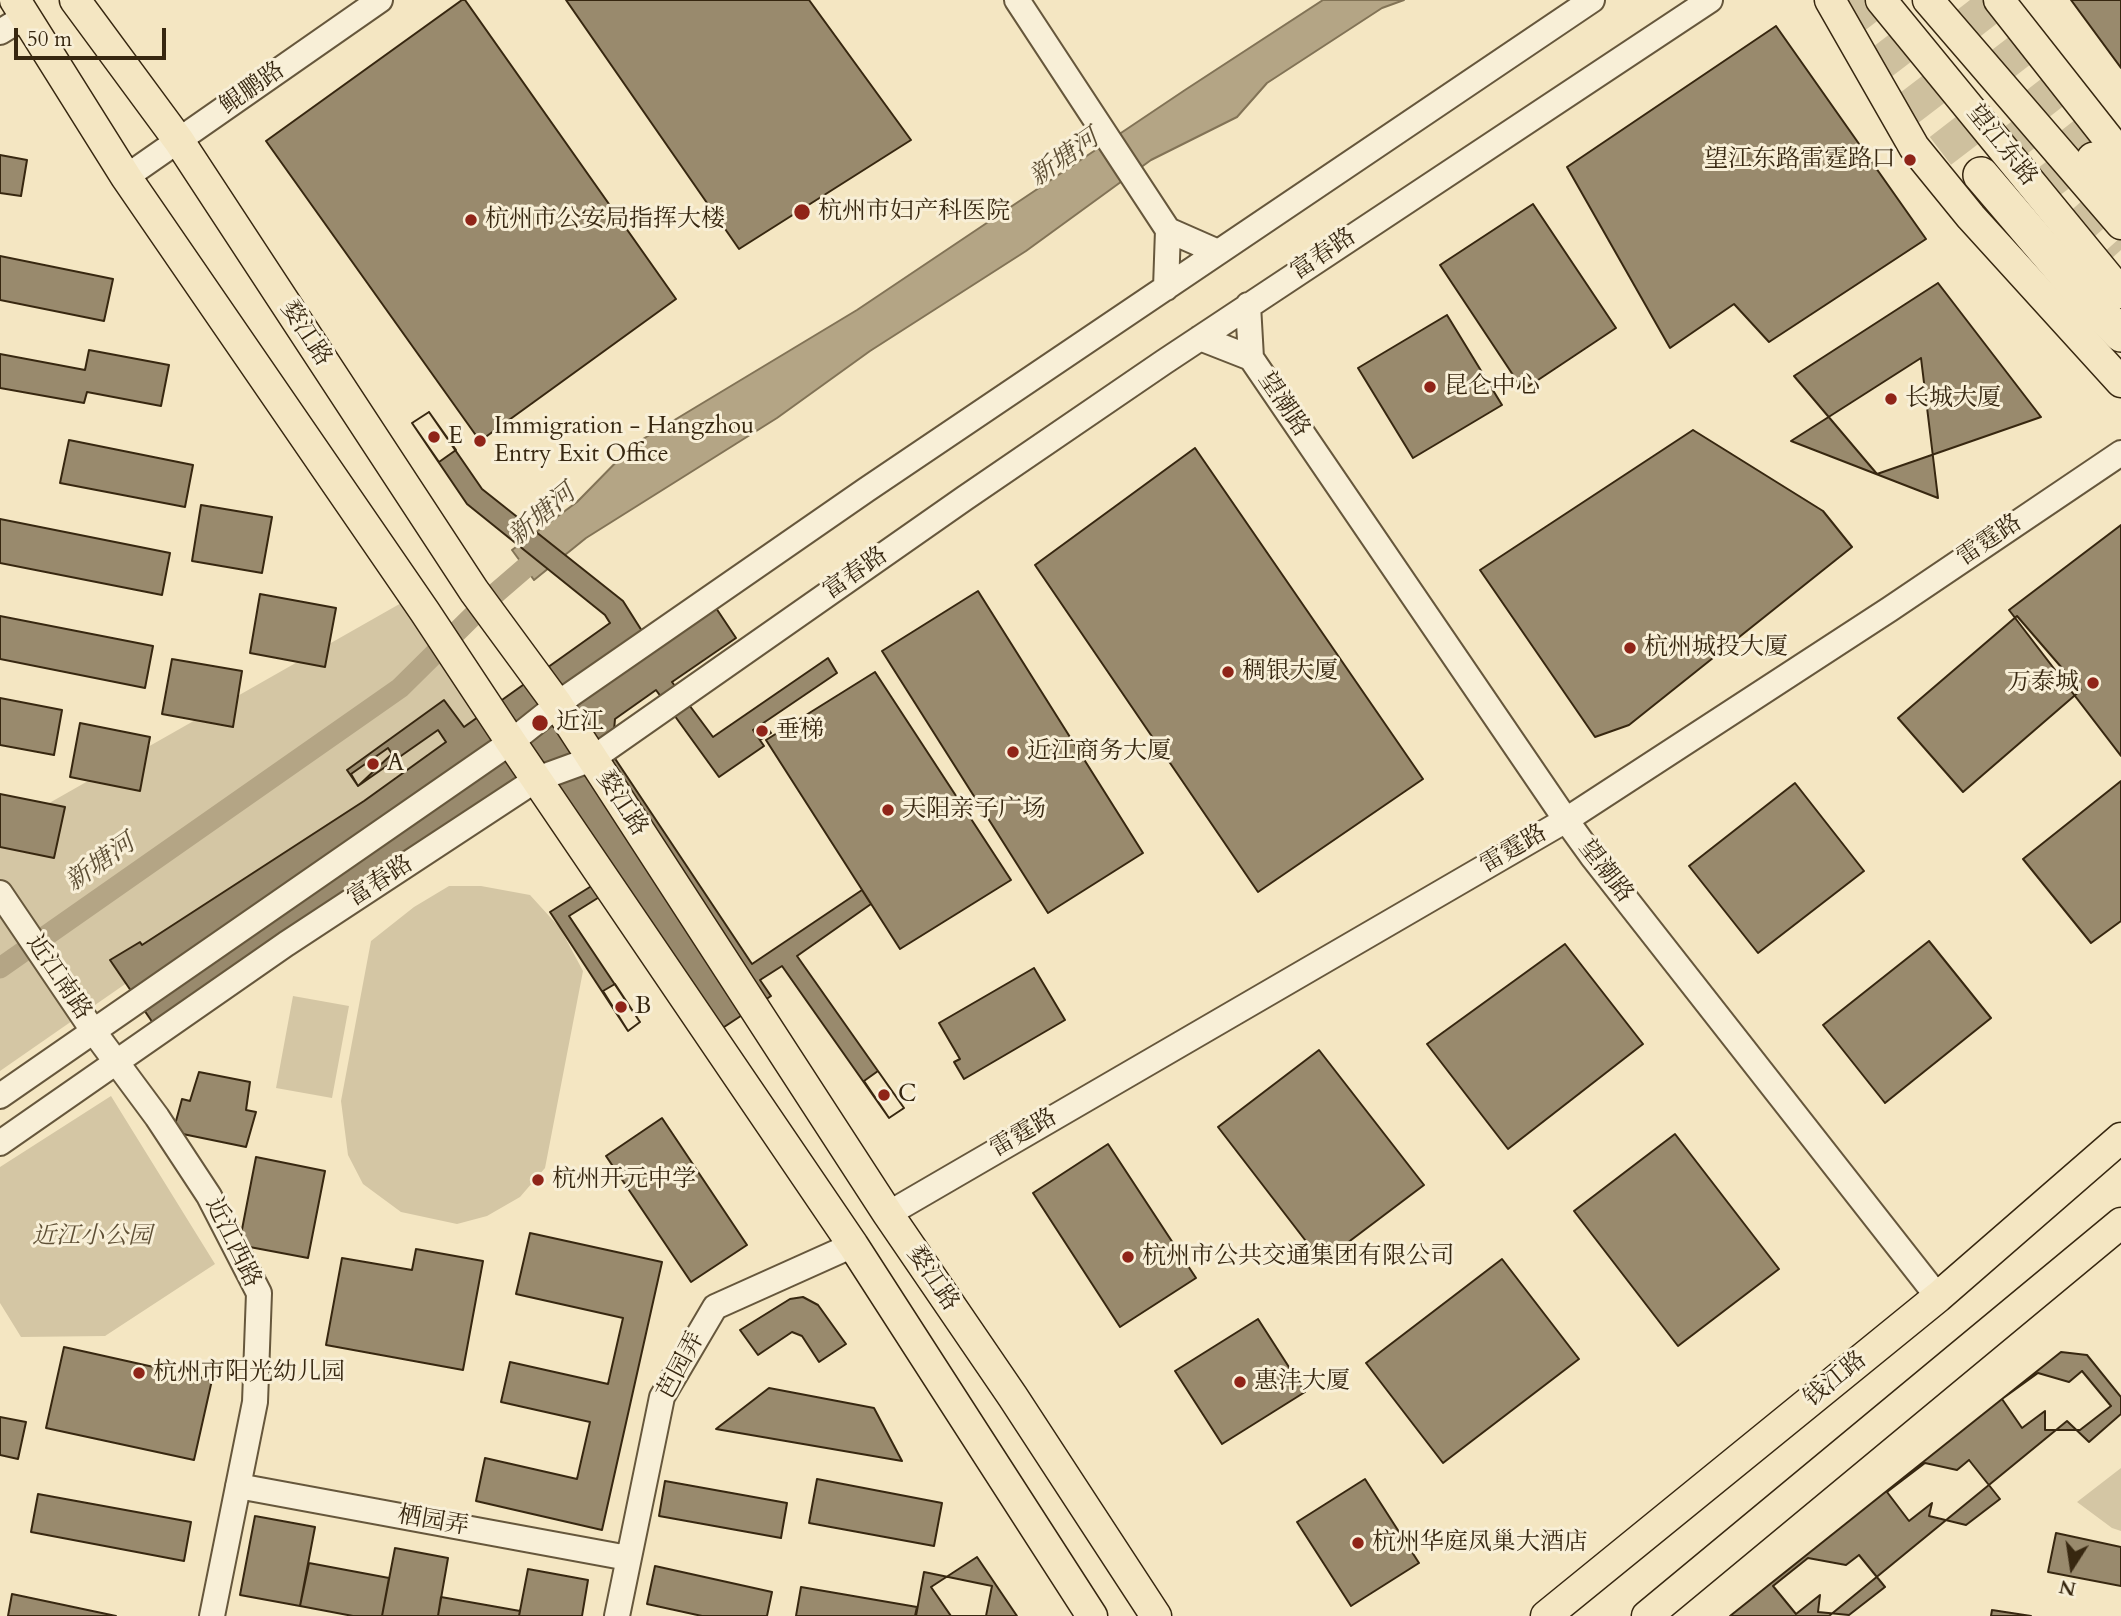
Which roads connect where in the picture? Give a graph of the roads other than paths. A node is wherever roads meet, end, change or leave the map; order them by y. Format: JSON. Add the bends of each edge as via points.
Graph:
{"nodes":[{"id":1,"x":75,"y":0,"type":"edge"},
{"id":2,"x":380,"y":0,"type":"edge"},
{"id":3,"x":1017,"y":0,"type":"edge"},
{"id":4,"x":1592,"y":0,"type":"edge"},
{"id":5,"x":1710,"y":0,"type":"edge"},
{"id":6,"x":1830,"y":0,"type":"edge"},
{"id":7,"x":1881,"y":0,"type":"edge"},
{"id":8,"x":1928,"y":0,"type":"edge"},
{"id":9,"x":1999,"y":0,"type":"edge"},
{"id":10,"x":21,"y":8,"type":"edge"},
{"id":11,"x":0,"y":32,"type":"edge"},
{"id":12,"x":179,"y":141,"type":"junction"},
{"id":13,"x":2108,"y":158,"type":"edge"},
{"id":14,"x":1981,"y":176,"type":"tunnel mouth"},
{"id":15,"x":126,"y":177,"type":"junction"},
{"id":16,"x":2121,"y":193,"type":"edge"},
{"id":17,"x":1162,"y":221,"type":"junction"},
{"id":18,"x":2121,"y":224,"type":"edge"},
{"id":19,"x":1218,"y":252,"type":"junction"},
{"id":20,"x":1166,"y":288,"type":"junction"},
{"id":21,"x":2121,"y":293,"type":"edge"},
{"id":22,"x":1248,"y":305,"type":"junction"},
{"id":23,"x":2121,"y":334,"type":"edge"},
{"id":24,"x":1200,"y":338,"type":"junction"},
{"id":25,"x":1251,"y":358,"type":"junction"},
{"id":26,"x":2121,"y":382,"type":"edge"},
{"id":27,"x":2121,"y":453,"type":"edge"},
{"id":28,"x":557,"y":704,"type":"junction"},
{"id":29,"x":511,"y":742,"type":"junction"},
{"id":30,"x":592,"y":759,"type":"junction"},
{"id":31,"x":537,"y":779,"type":"junction"},
{"id":32,"x":1566,"y":820,"type":"junction"},
{"id":33,"x":0,"y":893,"type":"edge"},
{"id":34,"x":94,"y":1032,"type":"junction"},
{"id":35,"x":116,"y":1063,"type":"junction"},
{"id":36,"x":0,"y":1096,"type":"edge"},
{"id":37,"x":2121,"y":1138,"type":"edge"},
{"id":38,"x":0,"y":1143,"type":"edge"},
{"id":39,"x":888,"y":1214,"type":"junction"},
{"id":40,"x":2121,"y":1223,"type":"edge"},
{"id":41,"x":853,"y":1245,"type":"junction"},
{"id":42,"x":1938,"y":1297,"type":"junction"},
{"id":43,"x":238,"y":1486,"type":"junction"},
{"id":44,"x":628,"y":1558,"type":"junction"},
{"id":45,"x":212,"y":1616,"type":"edge"},
{"id":46,"x":617,"y":1616,"type":"edge"},
{"id":47,"x":1093,"y":1616,"type":"edge"},
{"id":48,"x":1156,"y":1616,"type":"edge"},
{"id":49,"x":1546,"y":1616,"type":"edge"},
{"id":50,"x":1647,"y":1616,"type":"edge"}],
"edges":[{"from":1,"to":12,"type":"main road","name":"婺江路"},
{"from":2,"to":12,"type":"street","name":"鲲鹏路"},
{"from":3,"to":17,"type":"street"},
{"from":4,"to":19,"type":"street","name":"富春路"},
{"from":5,"to":22,"type":"street","name":"富春路"},
{"from":6,"to":26,"type":"main road","via":[[1914,147],[1970,217]]},
{"from":7,"to":21,"type":"main road","name":"望江东路"},
{"from":8,"to":18,"type":"main road","name":"望江东路"},
{"from":9,"to":13,"type":"main road"},
{"from":10,"to":11,"type":"street"},
{"from":10,"to":15,"type":"main road","name":"婺江路"},
{"from":12,"to":15,"type":"street","name":"鲲鹏路"},
{"from":12,"to":28,"type":"main road","name":"婺江路","via":[[474,591]]},
{"from":13,"to":16,"type":"highway"},
{"from":14,"to":23,"type":"highway"},
{"from":15,"to":29,"type":"main road","name":"婺江路"},
{"from":17,"to":19,"type":"street"},
{"from":17,"to":20,"type":"street"},
{"from":19,"to":20,"type":"street","name":"富春路"},
{"from":20,"to":28,"type":"street","name":"富春路"},
{"from":22,"to":24,"type":"street","name":"富春路"},
{"from":22,"to":25,"type":"street","name":"望潮路"},
{"from":24,"to":25,"type":"street","name":"望潮路"},
{"from":24,"to":30,"type":"street","name":"富春路"},
{"from":25,"to":32,"type":"street","name":"望潮路"},
{"from":27,"to":32,"type":"street","name":"雷霆路"},
{"from":28,"to":29,"type":"street","name":"富春路"},
{"from":28,"to":30,"type":"main road","name":"婺江路"},
{"from":29,"to":31,"type":"main road","name":"婺江路"},
{"from":29,"to":34,"type":"street","name":"富春路"},
{"from":30,"to":31,"type":"street","name":"富春路"},
{"from":30,"to":39,"type":"main road","name":"婺江路"},
{"from":31,"to":35,"type":"street","name":"富春路","via":[[286,944]]},
{"from":31,"to":41,"type":"main road","name":"婺江路"},
{"from":32,"to":39,"type":"street","name":"雷霆路"},
{"from":32,"to":42,"type":"street","name":"望潮路"},
{"from":33,"to":34,"type":"street","name":"近江南路"},
{"from":34,"to":35,"type":"street","name":"近江南路"},
{"from":34,"to":36,"type":"street","name":"富春路"},
{"from":35,"to":38,"type":"street","name":"富春路"},
{"from":35,"to":43,"type":"street","name":"近江西路","via":[[209,1196],[259,1293],[255,1402]]},
{"from":37,"to":42,"type":"main road","name":"钱江路"},
{"from":39,"to":48,"type":"main road","name":"婺江路"},
{"from":40,"to":50,"type":"main road"},
{"from":41,"to":44,"type":"street","name":"芭园弄","via":[[715,1307],[662,1397]]},
{"from":41,"to":47,"type":"main road","name":"婺江路"},
{"from":42,"to":49,"type":"main road","name":"钱江路"},
{"from":43,"to":44,"type":"street","name":"栖园弄"},
{"from":43,"to":45,"type":"street","name":"近江西路"},
{"from":44,"to":46,"type":"street","name":"芭园弄"}]}
